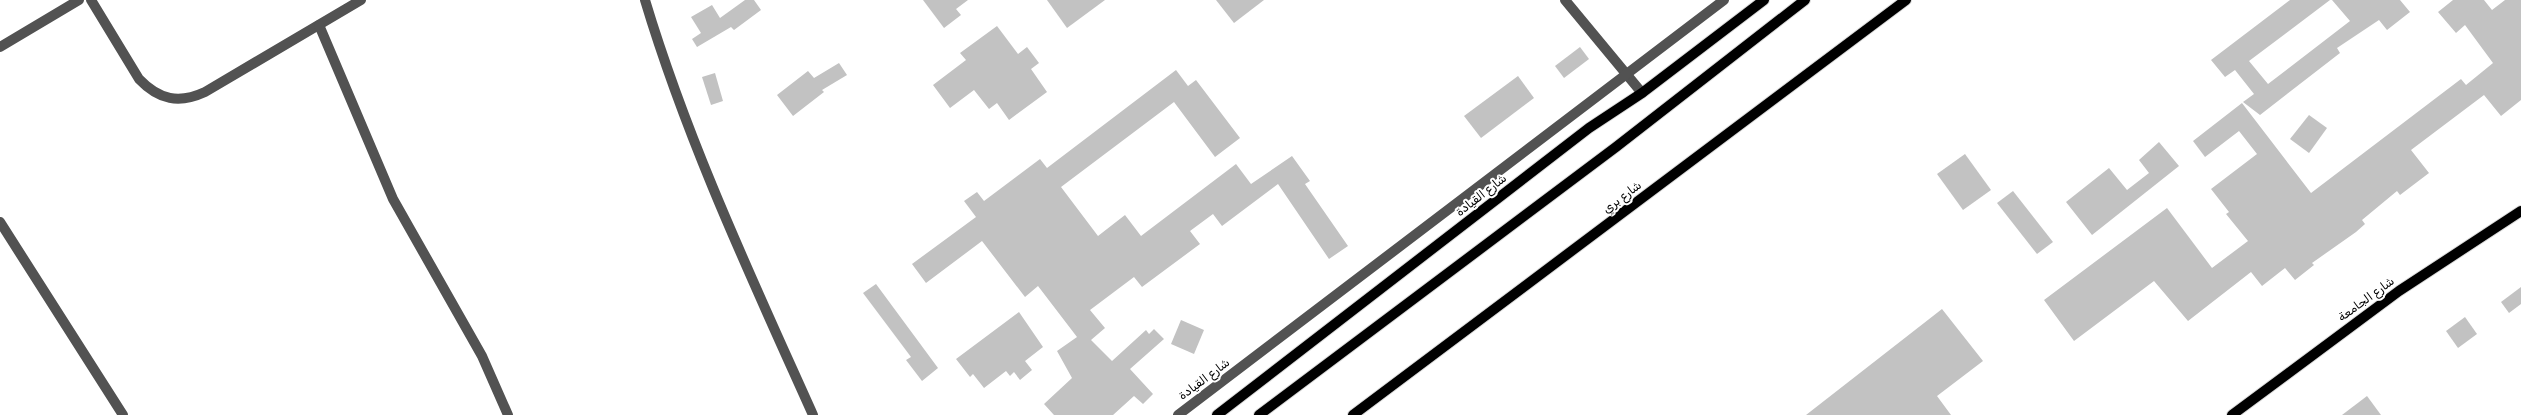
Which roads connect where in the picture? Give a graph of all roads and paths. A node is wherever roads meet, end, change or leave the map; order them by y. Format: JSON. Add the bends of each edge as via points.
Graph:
{"nodes":[{"id":1,"x":80,"y":0,"type":"edge"},
{"id":2,"x":91,"y":0,"type":"edge"},
{"id":3,"x":361,"y":0,"type":"edge"},
{"id":4,"x":646,"y":0,"type":"edge"},
{"id":5,"x":1565,"y":0,"type":"edge"},
{"id":6,"x":1724,"y":0,"type":"edge"},
{"id":7,"x":1764,"y":0,"type":"edge"},
{"id":8,"x":1805,"y":0,"type":"edge"},
{"id":9,"x":1906,"y":0,"type":"edge"},
{"id":10,"x":319,"y":25,"type":"junction"},
{"id":11,"x":0,"y":47,"type":"edge"},
{"id":12,"x":1628,"y":75,"type":"junction"},
{"id":13,"x":1642,"y":93,"type":"junction"},
{"id":14,"x":2521,"y":211,"type":"edge"},
{"id":15,"x":0,"y":222,"type":"edge"},
{"id":16,"x":123,"y":415,"type":"edge"},
{"id":17,"x":508,"y":415,"type":"edge"},
{"id":18,"x":813,"y":415,"type":"edge"},
{"id":19,"x":1178,"y":415,"type":"edge"},
{"id":20,"x":1217,"y":415,"type":"edge"},
{"id":21,"x":1259,"y":415,"type":"edge"},
{"id":22,"x":1353,"y":415,"type":"edge"},
{"id":23,"x":2232,"y":415,"type":"edge"}],
"edges":[{"from":1,"to":11,"type":"street"},
{"from":2,"to":10,"type":"street","via":[[139,79],[149,90],[162,97],[177,100],[192,98],[205,92]]},
{"from":3,"to":10,"type":"street"},
{"from":4,"to":18,"type":"street","via":[[683,112],[751,278]]},
{"from":5,"to":12,"type":"street"},
{"from":6,"to":12,"type":"street","name":"شارع القيادة"},
{"from":7,"to":13,"type":"main road","name":"شارع القيادة"},
{"from":8,"to":21,"type":"main road","via":[[1616,147]]},
{"from":9,"to":22,"type":"main road","name":"شارع بري"},
{"from":10,"to":17,"type":"street","via":[[393,199],[482,356]]},
{"from":12,"to":13,"type":"street"},
{"from":12,"to":19,"type":"street","name":"شارع القيادة"},
{"from":13,"to":20,"type":"main road","name":"شارع القيادة","via":[[1589,128]]},
{"from":14,"to":23,"type":"main road","name":"شارع الجامعة","via":[[2399,291]]},
{"from":15,"to":16,"type":"street"}]}
